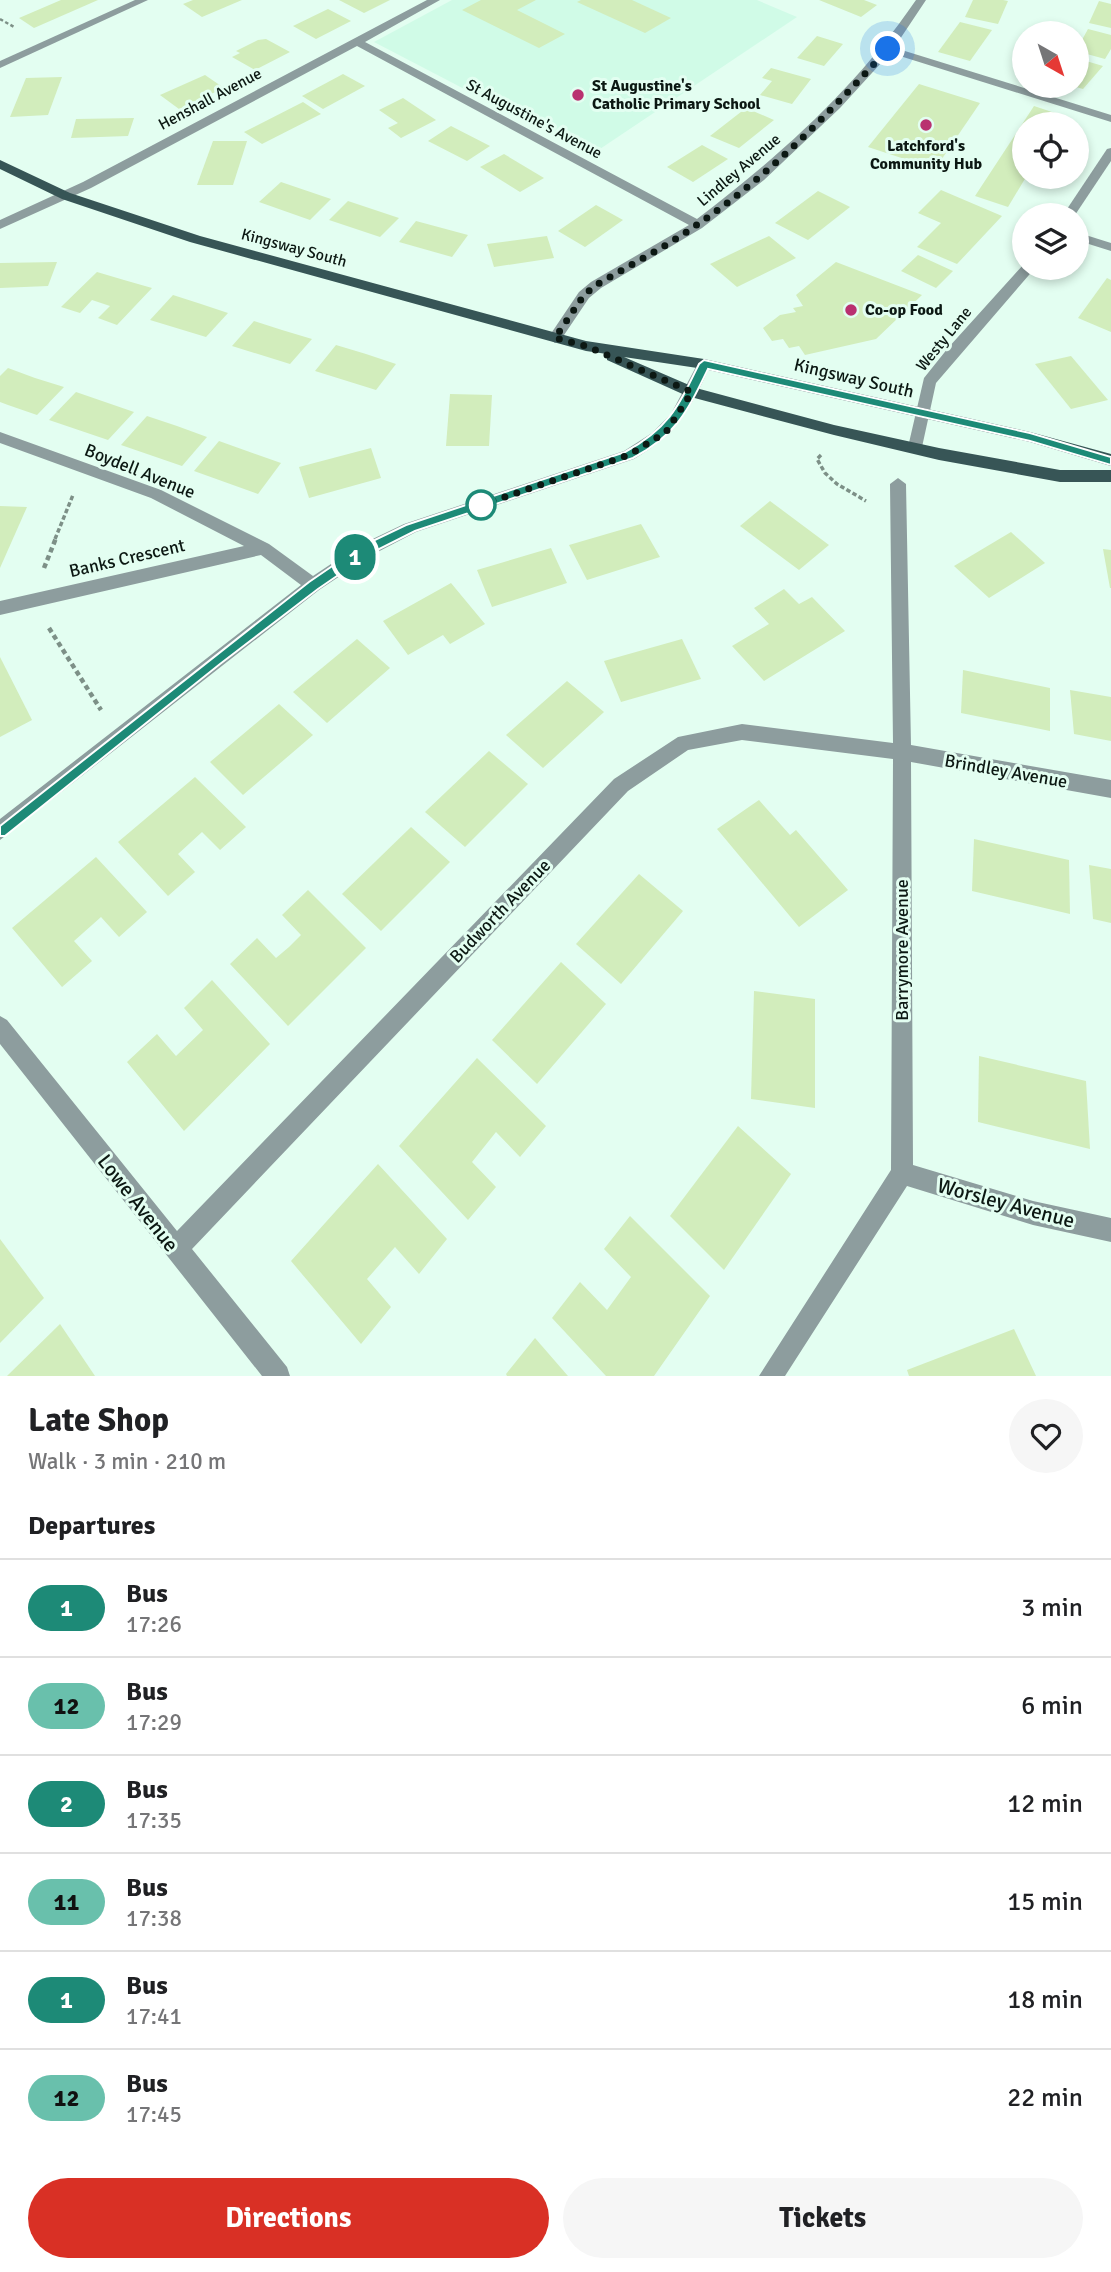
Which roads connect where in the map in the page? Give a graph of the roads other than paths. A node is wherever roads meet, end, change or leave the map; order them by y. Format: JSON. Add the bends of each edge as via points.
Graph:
{"nodes":[{"id":1,"x":143,"y":0,"type":"edge"},
{"id":2,"x":435,"y":0,"type":"edge"},
{"id":3,"x":919,"y":1,"type":"edge"},
{"id":4,"x":356,"y":41,"type":"junction"},
{"id":5,"x":888,"y":49,"type":"junction"},
{"id":6,"x":0,"y":65,"type":"edge"},
{"id":7,"x":1111,"y":119,"type":"edge"},
{"id":8,"x":1111,"y":152,"type":"edge"},
{"id":9,"x":0,"y":164,"type":"edge"},
{"id":10,"x":66,"y":196,"type":"junction"},
{"id":11,"x":1077,"y":203,"type":"edge"},
{"id":12,"x":4,"y":223,"type":"edge"},
{"id":13,"x":698,"y":225,"type":"junction"},
{"id":14,"x":1089,"y":240,"type":"edge"},
{"id":15,"x":1111,"y":247,"type":"edge"},
{"id":16,"x":1017,"y":280,"type":"edge"},
{"id":17,"x":555,"y":338,"type":"junction"},
{"id":18,"x":586,"y":346,"type":"junction"},
{"id":19,"x":704,"y":364,"type":"junction"},
{"id":20,"x":692,"y":392,"type":"junction"},
{"id":21,"x":920,"y":414,"type":"junction"},
{"id":22,"x":0,"y":437,"type":"edge"},
{"id":23,"x":915,"y":447,"type":"junction"},
{"id":24,"x":1111,"y":460,"type":"edge"},
{"id":25,"x":1111,"y":476,"type":"edge"},
{"id":26,"x":898,"y":484,"type":"dead end"},
{"id":27,"x":263,"y":548,"type":"junction"},
{"id":28,"x":313,"y":585,"type":"junction"},
{"id":29,"x":0,"y":608,"type":"edge"},
{"id":30,"x":902,"y":752,"type":"junction"},
{"id":31,"x":1111,"y":789,"type":"edge"},
{"id":32,"x":0,"y":831,"type":"edge"},
{"id":33,"x":0,"y":1027,"type":"edge"},
{"id":34,"x":902,"y":1174,"type":"junction"},
{"id":35,"x":1111,"y":1230,"type":"edge"},
{"id":36,"x":175,"y":1250,"type":"junction"},
{"id":37,"x":278,"y":1376,"type":"edge"},
{"id":38,"x":771,"y":1376,"type":"edge"}],
"edges":[{"from":1,"to":6,"type":"street"},
{"from":2,"to":4,"type":"street","name":"Henshall Avenue"},
{"from":3,"to":5,"type":"street","name":"Lindley Avenue"},
{"from":4,"to":10,"type":"street","name":"Henshall Avenue"},
{"from":4,"to":13,"type":"street","name":"St Augustine's Avenue"},
{"from":5,"to":7,"type":"street"},
{"from":5,"to":13,"type":"street","name":"Lindley Avenue","via":[[836,106],[760,177]]},
{"from":8,"to":11,"type":"street"},
{"from":9,"to":10,"type":"main road","name":"Kingsway South"},
{"from":10,"to":12,"type":"street","name":"Henshall Avenue"},
{"from":10,"to":17,"type":"main road","name":"Kingsway South","via":[[195,239]]},
{"from":13,"to":17,"type":"street","name":"Lindley Avenue","via":[[596,285]]},
{"from":14,"to":15,"type":"street"},
{"from":16,"to":21,"type":"street","name":"Westy Lane","via":[[929,382]]},
{"from":17,"to":18,"type":"main road","name":"Kingsway South"},
{"from":18,"to":19,"type":"main road","name":"Kingsway South"},
{"from":18,"to":20,"type":"main road","name":"Kingsway South"},
{"from":19,"to":20,"type":"street"},
{"from":19,"to":21,"type":"main road","name":"Kingsway South"},
{"from":20,"to":23,"type":"main road","name":"Kingsway South"},
{"from":20,"to":28,"type":"street","via":[[666,432],[629,455],[410,528]]},
{"from":21,"to":23,"type":"street","name":"Westy Lane"},
{"from":21,"to":24,"type":"main road","name":"Kingsway South"},
{"from":22,"to":27,"type":"street","name":"Boydell Avenue","via":[[156,494]]},
{"from":23,"to":25,"type":"main road","name":"Kingsway South","via":[[1060,476]]},
{"from":26,"to":30,"type":"street","name":"Barrymore Avenue"},
{"from":27,"to":28,"type":"street","name":"Boydell Avenue"},
{"from":27,"to":29,"type":"street","name":"Banks Crescent"},
{"from":28,"to":32,"type":"street"},
{"from":30,"to":31,"type":"street","name":"Brindley Avenue"},
{"from":30,"to":34,"type":"street","name":"Barrymore Avenue"},
{"from":30,"to":36,"type":"street","name":"Budworth Avenue","via":[[742,732],[684,743],[621,785]]},
{"from":33,"to":36,"type":"street","name":"Lowe Avenue"},
{"from":34,"to":35,"type":"street","name":"Worsley Avenue","via":[[1033,1213]]},
{"from":34,"to":38,"type":"street"},
{"from":36,"to":37,"type":"street","name":"Lowe Avenue"}]}
